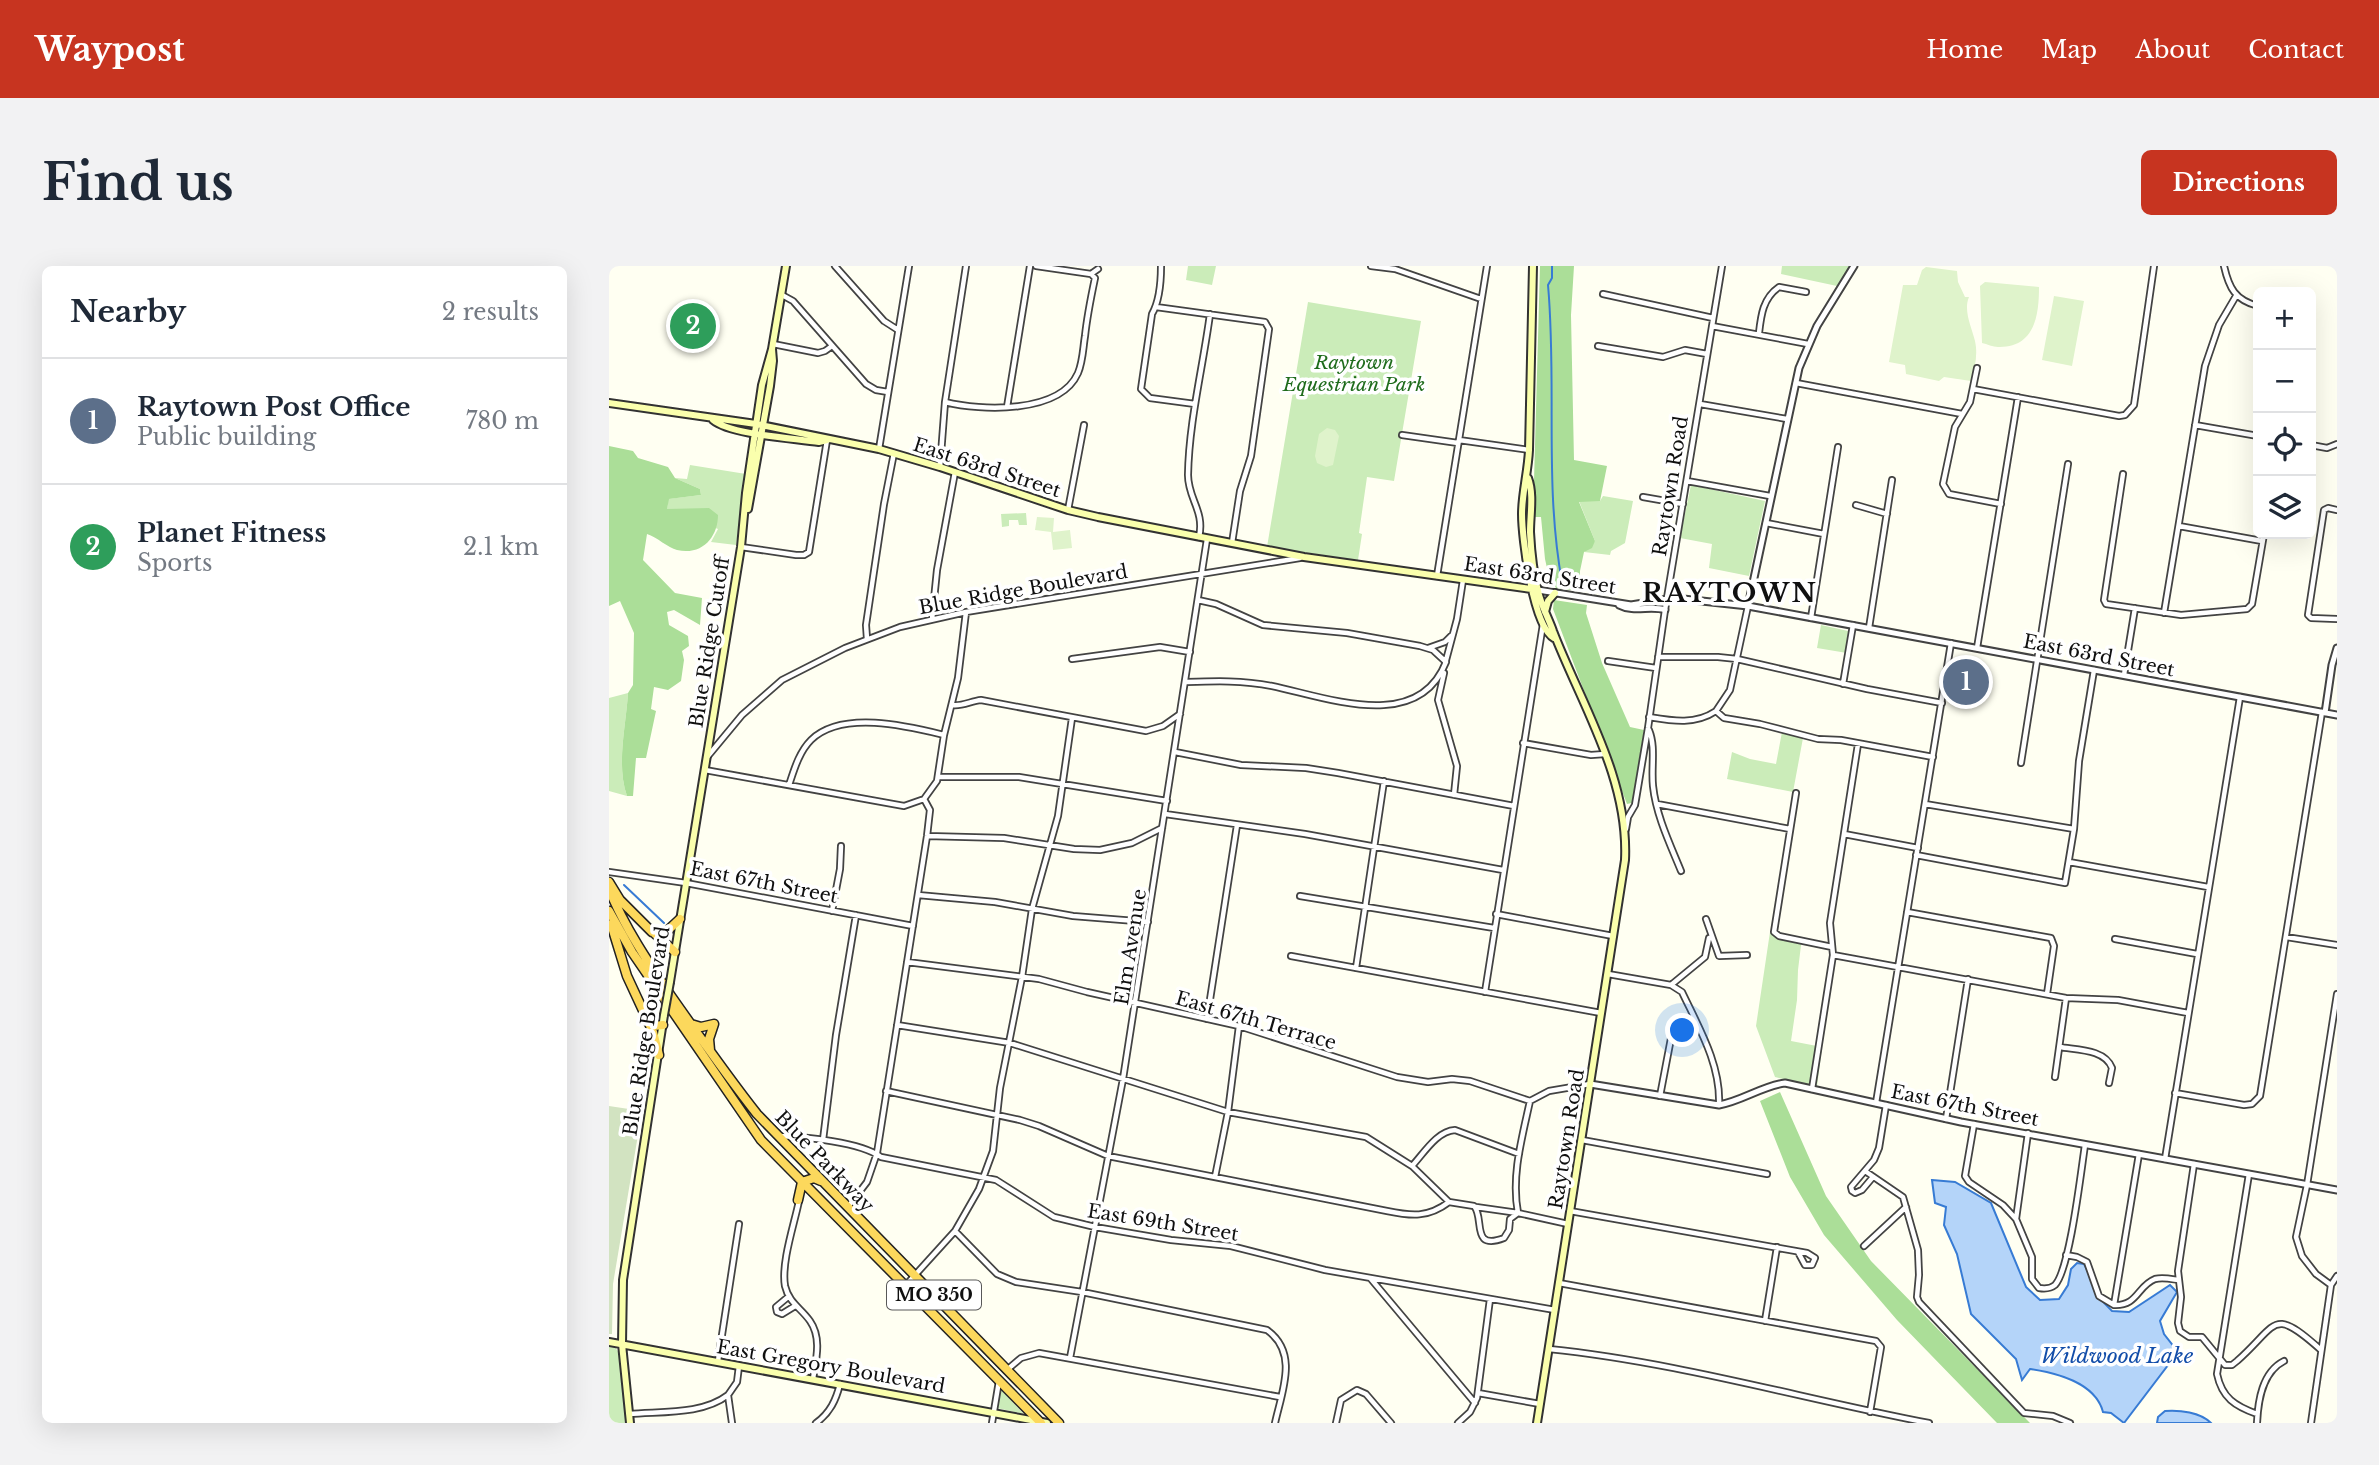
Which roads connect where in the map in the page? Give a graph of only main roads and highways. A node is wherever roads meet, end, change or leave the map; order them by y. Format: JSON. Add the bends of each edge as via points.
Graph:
{"nodes":[{"id":1,"x":786,"y":266,"type":"edge"},
{"id":2,"x":1533,"y":266,"type":"edge"},
{"id":3,"x":609,"y":403,"type":"edge"},
{"id":4,"x":759,"y":429,"type":"junction"},
{"id":5,"x":1535,"y":590,"type":"junction"},
{"id":6,"x":1555,"y":593,"type":"road end"},
{"id":7,"x":1545,"y":613,"type":"junction"},
{"id":8,"x":1554,"y":638,"type":"junction"},
{"id":9,"x":704,"y":770,"type":"joint"},
{"id":10,"x":609,"y":882,"type":"edge"},
{"id":11,"x":609,"y":890,"type":"edge"},
{"id":12,"x":609,"y":911,"type":"edge"},
{"id":13,"x":609,"y":918,"type":"edge"},
{"id":14,"x":680,"y":919,"type":"junction"},
{"id":15,"x":652,"y":932,"type":"junction"},
{"id":16,"x":675,"y":952,"type":"junction"},
{"id":17,"x":647,"y":1019,"type":"junction"},
{"id":18,"x":690,"y":1024,"type":"junction"},
{"id":19,"x":663,"y":1025,"type":"junction"},
{"id":20,"x":710,"y":1053,"type":"junction"},
{"id":21,"x":659,"y":1055,"type":"junction"},
{"id":22,"x":809,"y":1167,"type":"junction"},
{"id":23,"x":795,"y":1175,"type":"junction"},
{"id":24,"x":824,"y":1183,"type":"junction"},
{"id":25,"x":805,"y":1185,"type":"junction"},
{"id":26,"x":798,"y":1200,"type":"road end"},
{"id":27,"x":905,"y":1284,"type":"junction"},
{"id":28,"x":932,"y":1293,"type":"junction"},
{"id":29,"x":609,"y":1342,"type":"edge"},
{"id":30,"x":622,"y":1344,"type":"junction"},
{"id":31,"x":630,"y":1423,"type":"edge"},
{"id":32,"x":1043,"y":1423,"type":"edge"},
{"id":33,"x":1059,"y":1423,"type":"edge"},
{"id":34,"x":1537,"y":1423,"type":"edge"}],
"edges":[{"from":1,"to":4,"type":"main road","name":"Blue Ridge Cutoff"},
{"from":2,"to":5,"type":"main road","via":[[1528,478]]},
{"from":3,"to":4,"type":"main road","name":"East 63rd Street"},
{"from":4,"to":5,"type":"main road","name":"East 63rd Street","via":[[879,449],[1068,510],[1207,539]]},
{"from":4,"to":9,"type":"main road","name":"Blue Ridge Cutoff"},
{"from":5,"to":7,"type":"main road"},
{"from":5,"to":8,"type":"main road","via":[[1543,624]]},
{"from":6,"to":7,"type":"main road"},
{"from":7,"to":8,"type":"main road"},
{"from":8,"to":34,"type":"main road","name":"Raytown Road","via":[[1606,754],[1625,833],[1625,860]]},
{"from":9,"to":14,"type":"main road","name":"Blue Ridge Boulevard"},
{"from":10,"to":15,"type":"highway"},
{"from":11,"to":18,"type":"highway","name":"Blue Parkway","number":"MO 350","via":[[635,942]]},
{"from":12,"to":23,"type":"highway","name":"Blue Parkway","number":"MO 350","via":[[632,952],[761,1140]]},
{"from":13,"to":17,"type":"highway"},
{"from":14,"to":15,"type":"highway","via":[[666,932]]},
{"from":14,"to":16,"type":"main road","name":"Blue Ridge Boulevard"},
{"from":15,"to":16,"type":"highway"},
{"from":16,"to":19,"type":"main road","name":"Blue Ridge Boulevard","bridge":true},
{"from":17,"to":19,"type":"highway","via":[[654,1026]]},
{"from":17,"to":21,"type":"highway"},
{"from":18,"to":20,"type":"highway","name":"Blue Parkway","number":"MO 350"},
{"from":18,"to":20,"type":"highway","via":[[714,1024]]},
{"from":19,"to":21,"type":"main road","name":"Blue Ridge Boulevard"},
{"from":20,"to":22,"type":"highway","name":"Blue Parkway","number":"MO 350","via":[[757,1114]]},
{"from":21,"to":30,"type":"main road","name":"Blue Ridge Boulevard","via":[[623,1280]]},
{"from":22,"to":23,"type":"highway"},
{"from":22,"to":24,"type":"highway","name":"Blue Parkway","number":"MO 350"},
{"from":23,"to":25,"type":"highway","name":"Blue Parkway","number":"MO 350"},
{"from":24,"to":25,"type":"highway","via":[[814,1178]]},
{"from":24,"to":28,"type":"highway","name":"Blue Parkway","number":"MO 350"},
{"from":25,"to":26,"type":"highway"},
{"from":25,"to":27,"type":"highway","name":"Blue Parkway","number":"MO 350"},
{"from":27,"to":28,"type":"highway"},
{"from":27,"to":32,"type":"highway","name":"Blue Parkway","number":"MO 350"},
{"from":28,"to":33,"type":"highway","name":"Blue Parkway","number":"MO 350"},
{"from":29,"to":30,"type":"main road","name":"East Gregory Boulevard"},
{"from":30,"to":31,"type":"main road","name":"Blue Ridge Boulevard"},
{"from":30,"to":32,"type":"main road","name":"East Gregory Boulevard"}]}
